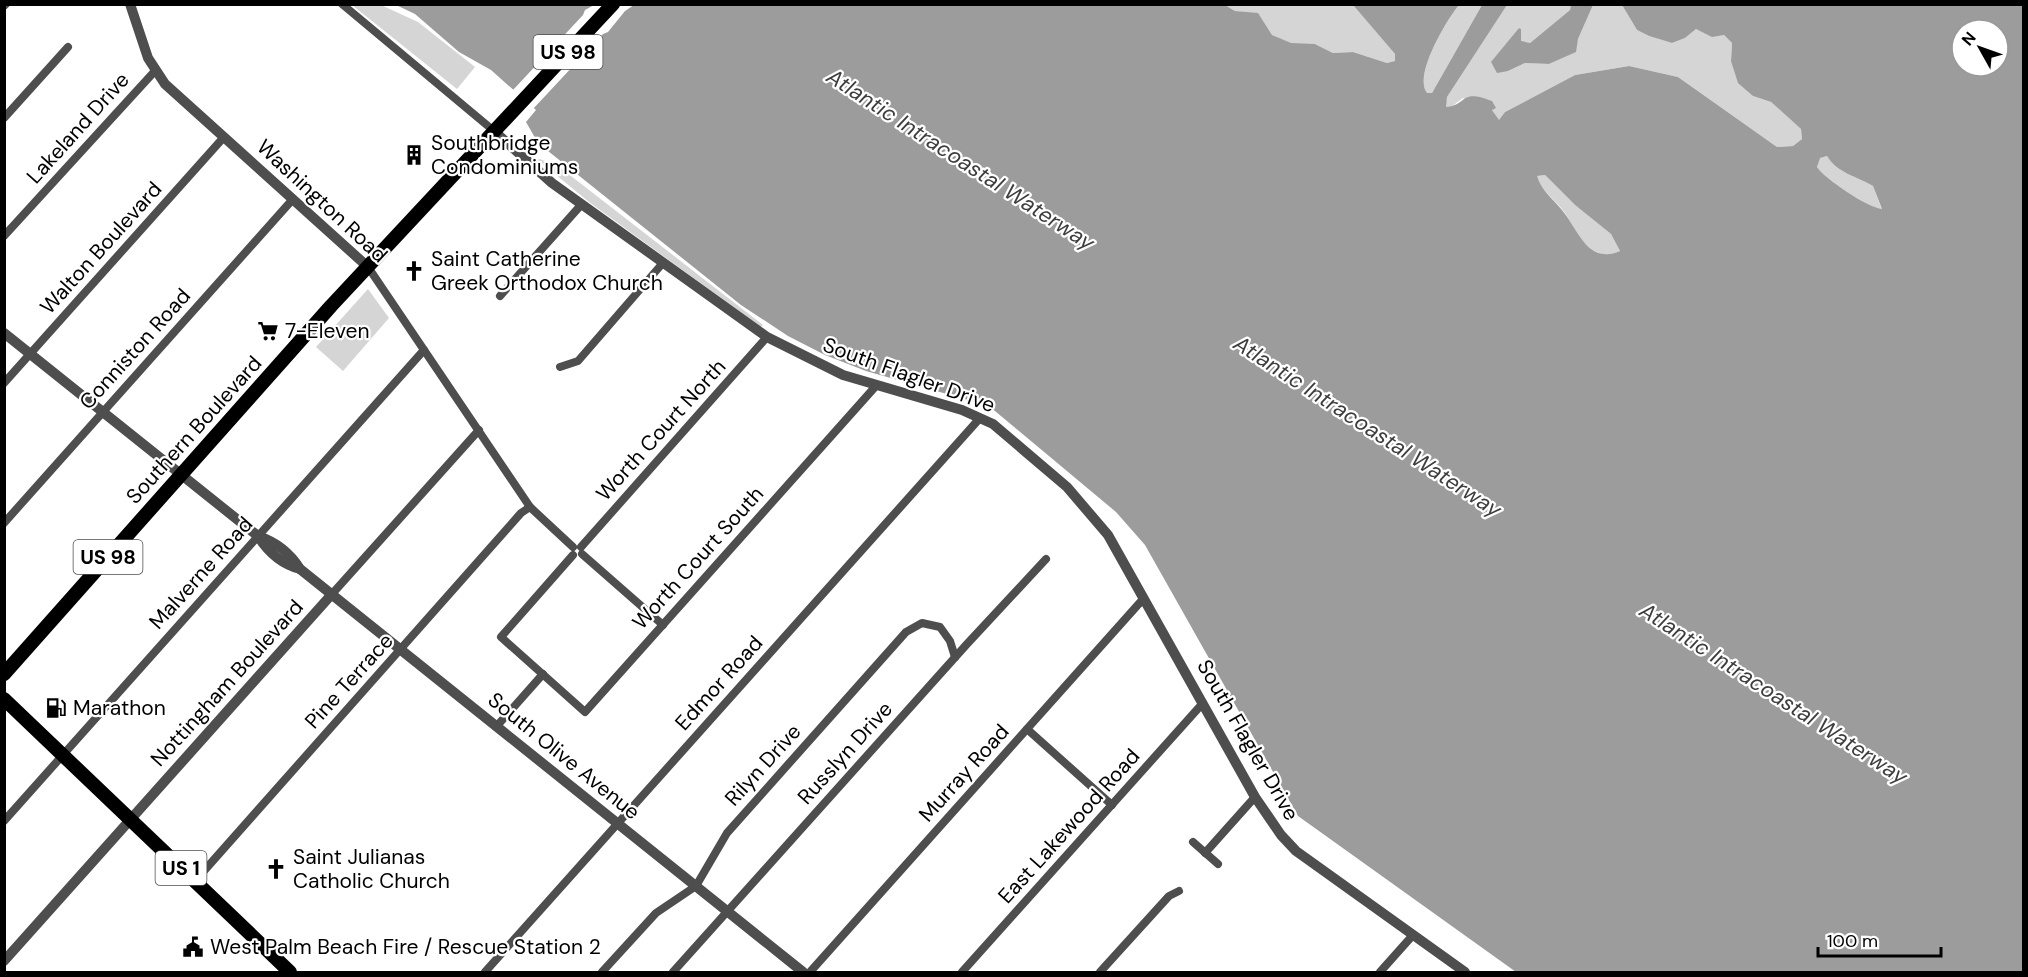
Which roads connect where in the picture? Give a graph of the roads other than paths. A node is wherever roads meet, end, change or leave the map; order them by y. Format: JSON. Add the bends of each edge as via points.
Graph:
{"nodes":[{"id":1,"x":130,"y":4,"type":"edge"},
{"id":2,"x":342,"y":4,"type":"edge"},
{"id":3,"x":613,"y":4,"type":"edge"},
{"id":4,"x":68,"y":46,"type":"dead end"},
{"id":5,"x":154,"y":72,"type":"junction"},
{"id":6,"x":4,"y":118,"type":"edge"},
{"id":7,"x":494,"y":131,"type":"junction"},
{"id":8,"x":224,"y":137,"type":"junction"},
{"id":9,"x":293,"y":199,"type":"junction"},
{"id":10,"x":581,"y":205,"type":"junction"},
{"id":11,"x":4,"y":236,"type":"edge"},
{"id":12,"x":662,"y":264,"type":"junction"},
{"id":13,"x":368,"y":267,"type":"junction"},
{"id":14,"x":500,"y":296,"type":"dead end"},
{"id":15,"x":4,"y":333,"type":"edge"},
{"id":16,"x":767,"y":337,"type":"junction"},
{"id":17,"x":424,"y":350,"type":"junction"},
{"id":18,"x":30,"y":354,"type":"junction"},
{"id":19,"x":560,"y":367,"type":"dead end"},
{"id":20,"x":4,"y":383,"type":"edge"},
{"id":21,"x":875,"y":387,"type":"junction"},
{"id":22,"x":103,"y":412,"type":"junction"},
{"id":23,"x":980,"y":418,"type":"junction"},
{"id":24,"x":479,"y":430,"type":"junction"},
{"id":25,"x":182,"y":474,"type":"junction"},
{"id":26,"x":530,"y":507,"type":"junction"},
{"id":27,"x":4,"y":523,"type":"edge"},
{"id":28,"x":258,"y":536,"type":"junction"},
{"id":29,"x":577,"y":551,"type":"junction"},
{"id":30,"x":1046,"y":559,"type":"dead end"},
{"id":31,"x":332,"y":594,"type":"junction"},
{"id":32,"x":1144,"y":598,"type":"junction"},
{"id":33,"x":663,"y":625,"type":"junction"},
{"id":34,"x":401,"y":650,"type":"junction"},
{"id":35,"x":954,"y":657,"type":"junction"},
{"id":36,"x":4,"y":674,"type":"edge"},
{"id":37,"x":543,"y":674,"type":"junction"},
{"id":38,"x":4,"y":699,"type":"edge"},
{"id":39,"x":1203,"y":703,"type":"junction"},
{"id":40,"x":496,"y":727,"type":"junction"},
{"id":41,"x":1027,"y":729,"type":"junction"},
{"id":42,"x":63,"y":755,"type":"junction"},
{"id":43,"x":1255,"y":797,"type":"junction"},
{"id":44,"x":1112,"y":805,"type":"junction"},
{"id":45,"x":131,"y":820,"type":"junction"},
{"id":46,"x":4,"y":821,"type":"edge"},
{"id":47,"x":617,"y":824,"type":"junction"},
{"id":48,"x":1193,"y":842,"type":"dead end"},
{"id":49,"x":1205,"y":853,"type":"junction"},
{"id":50,"x":1218,"y":864,"type":"dead end"},
{"id":51,"x":195,"y":881,"type":"junction"},
{"id":52,"x":696,"y":886,"type":"junction"},
{"id":53,"x":1179,"y":891,"type":"dead end"},
{"id":54,"x":727,"y":912,"type":"junction"},
{"id":55,"x":1413,"y":935,"type":"junction"},
{"id":56,"x":4,"y":961,"type":"edge"},
{"id":57,"x":290,"y":972,"type":"edge"},
{"id":58,"x":485,"y":972,"type":"edge"},
{"id":59,"x":602,"y":972,"type":"edge"},
{"id":60,"x":673,"y":972,"type":"edge"},
{"id":61,"x":803,"y":972,"type":"edge"},
{"id":62,"x":810,"y":972,"type":"edge"},
{"id":63,"x":962,"y":972,"type":"edge"},
{"id":64,"x":1100,"y":972,"type":"edge"},
{"id":65,"x":1380,"y":972,"type":"edge"},
{"id":66,"x":1465,"y":972,"type":"edge"}],
"edges":[{"from":1,"to":5,"type":"street","name":"Washington Road"},
{"from":2,"to":7,"type":"street","name":"South Flagler Drive"},
{"from":3,"to":7,"type":"main road","name":"Southern Boulevard","number":"US 98"},
{"from":4,"to":6,"type":"street"},
{"from":5,"to":8,"type":"street","name":"Washington Road","via":[[171,92]]},
{"from":5,"to":11,"type":"street","name":"Lakeland Drive"},
{"from":7,"to":10,"type":"street","name":"South Flagler Drive"},
{"from":7,"to":13,"type":"main road","name":"Southern Boulevard","number":"US 98"},
{"from":8,"to":9,"type":"street","name":"Washington Road"},
{"from":8,"to":18,"type":"street","name":"Walton Boulevard"},
{"from":9,"to":13,"type":"street","name":"Washington Road"},
{"from":9,"to":22,"type":"street","name":"Conniston Road"},
{"from":10,"to":12,"type":"street","name":"South Flagler Drive"},
{"from":10,"to":14,"type":"street"},
{"from":12,"to":16,"type":"street","name":"South Flagler Drive"},
{"from":12,"to":19,"type":"street","via":[[578,361]]},
{"from":13,"to":17,"type":"street","name":"Washington Road"},
{"from":13,"to":25,"type":"main road","name":"Southern Boulevard","number":"US 98"},
{"from":15,"to":18,"type":"street","name":"South Olive Avenue"},
{"from":16,"to":21,"type":"street","name":"South Flagler Drive","via":[[814,363]]},
{"from":16,"to":29,"type":"street","name":"Worth Court North"},
{"from":17,"to":24,"type":"street","name":"Washington Road"},
{"from":17,"to":28,"type":"street","name":"Malverne Road"},
{"from":18,"to":20,"type":"street","name":"Walton Boulevard"},
{"from":18,"to":22,"type":"street","name":"South Olive Avenue"},
{"from":21,"to":23,"type":"street","name":"South Flagler Drive"},
{"from":21,"to":33,"type":"street","name":"Worth Court South"},
{"from":22,"to":25,"type":"street","name":"South Olive Avenue"},
{"from":22,"to":27,"type":"street","name":"Conniston Road"},
{"from":23,"to":32,"type":"street","name":"South Flagler Drive","via":[[1008,435],[1079,499],[1108,535]]},
{"from":23,"to":47,"type":"street","name":"Edmor Road"},
{"from":24,"to":26,"type":"street","name":"Washington Road"},
{"from":24,"to":31,"type":"street","name":"Nottingham Boulevard"},
{"from":25,"to":28,"type":"street","name":"South Olive Avenue"},
{"from":25,"to":36,"type":"main road","name":"Southern Boulevard","number":"US 98"},
{"from":26,"to":29,"type":"street","name":"Washington Road"},
{"from":26,"to":34,"type":"street","name":"Pine Terrace"},
{"from":28,"to":31,"type":"street","name":"South Olive Avenue","via":[[265,548],[287,566],[300,569]]},
{"from":28,"to":42,"type":"street","name":"Malverne Road"},
{"from":29,"to":33,"type":"street","name":"Washington Road"},
{"from":29,"to":37,"type":"street","name":"Worth Court North","via":[[501,637]]},
{"from":30,"to":35,"type":"street","name":"Russlyn Drive"},
{"from":31,"to":34,"type":"street","name":"South Olive Avenue"},
{"from":31,"to":45,"type":"street","name":"Nottingham Boulevard"},
{"from":32,"to":39,"type":"street","name":"South Flagler Drive"},
{"from":32,"to":41,"type":"street","name":"Murray Road"},
{"from":33,"to":37,"type":"street","name":"Worth Court South","via":[[585,712]]},
{"from":34,"to":40,"type":"street","name":"South Olive Avenue"},
{"from":34,"to":51,"type":"street","name":"Pine Terrace"},
{"from":35,"to":52,"type":"street","name":"Rilyn Drive","via":[[950,641],[940,627],[922,623],[906,632],[727,833]]},
{"from":35,"to":54,"type":"street","name":"Russlyn Drive"},
{"from":37,"to":40,"type":"street"},
{"from":38,"to":42,"type":"main road","number":"US 1"},
{"from":39,"to":43,"type":"street","name":"South Flagler Drive"},
{"from":39,"to":44,"type":"street","name":"East Lakewood Road"},
{"from":40,"to":47,"type":"street","name":"South Olive Avenue"},
{"from":41,"to":44,"type":"street"},
{"from":41,"to":62,"type":"street","name":"Murray Road"},
{"from":42,"to":45,"type":"main road","number":"US 1"},
{"from":42,"to":46,"type":"street","name":"Malverne Road"},
{"from":43,"to":49,"type":"street"},
{"from":43,"to":55,"type":"street","name":"South Flagler Drive","via":[[1296,851]]},
{"from":44,"to":63,"type":"street","name":"East Lakewood Road"},
{"from":45,"to":51,"type":"main road","number":"US 1"},
{"from":45,"to":56,"type":"street","name":"Nottingham Boulevard"},
{"from":47,"to":52,"type":"street","name":"South Olive Avenue"},
{"from":47,"to":58,"type":"street","name":"Edmor Road"},
{"from":48,"to":49,"type":"street"},
{"from":49,"to":50,"type":"street"},
{"from":51,"to":57,"type":"main road","number":"US 1"},
{"from":52,"to":54,"type":"street","name":"South Olive Avenue"},
{"from":52,"to":59,"type":"street","name":"Rilyn Drive","via":[[656,914]]},
{"from":53,"to":64,"type":"street","via":[[1169,896]]},
{"from":54,"to":60,"type":"street","name":"Russlyn Drive"},
{"from":54,"to":61,"type":"street","name":"South Olive Avenue"},
{"from":55,"to":65,"type":"street"},
{"from":55,"to":66,"type":"street","name":"South Flagler Drive"}]}
